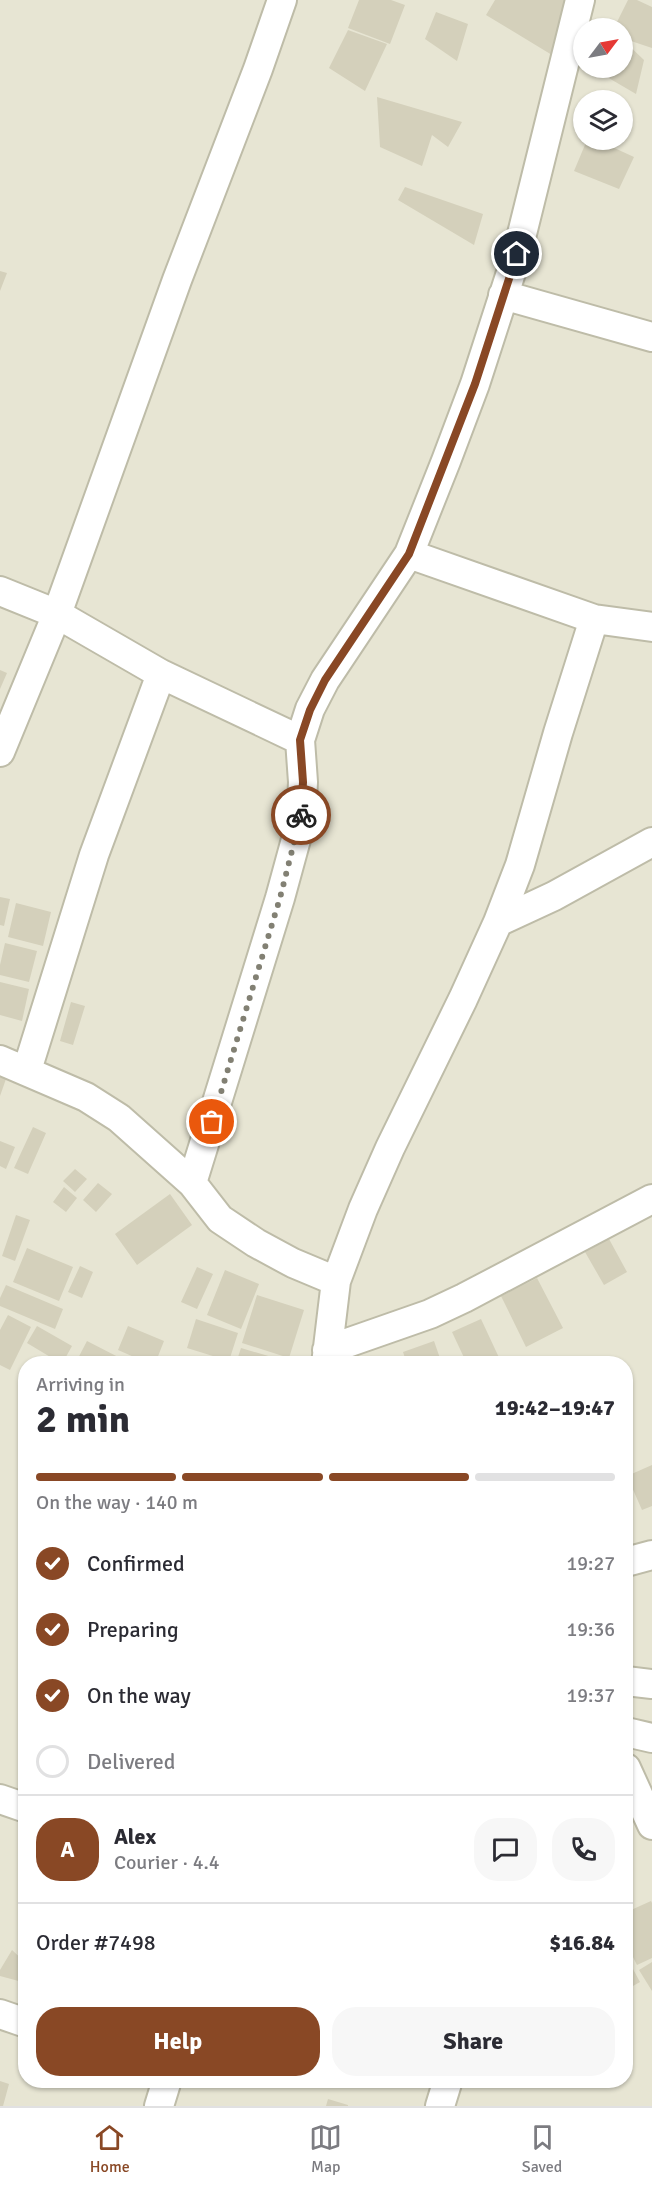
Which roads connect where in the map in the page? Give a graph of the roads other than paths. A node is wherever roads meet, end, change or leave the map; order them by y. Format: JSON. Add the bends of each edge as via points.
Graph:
{"nodes":[{"id":1,"x":282,"y":0,"type":"edge"},
{"id":2,"x":580,"y":0,"type":"edge"},
{"id":3,"x":503,"y":295,"type":"junction"},
{"id":4,"x":652,"y":337,"type":"edge"},
{"id":5,"x":409,"y":554,"type":"junction"},
{"id":6,"x":0,"y":591,"type":"edge"},
{"id":7,"x":57,"y":614,"type":"junction"},
{"id":8,"x":594,"y":619,"type":"junction"},
{"id":9,"x":652,"y":627,"type":"edge"},
{"id":10,"x":161,"y":674,"type":"junction"},
{"id":11,"x":300,"y":740,"type":"junction"},
{"id":12,"x":0,"y":752,"type":"edge"},
{"id":13,"x":652,"y":842,"type":"edge"},
{"id":14,"x":498,"y":922,"type":"junction"},
{"id":15,"x":0,"y":1060,"type":"edge"},
{"id":16,"x":27,"y":1070,"type":"junction"},
{"id":17,"x":192,"y":1183,"type":"junction"},
{"id":18,"x":652,"y":1199,"type":"edge"},
{"id":19,"x":336,"y":1281,"type":"junction"},
{"id":20,"x":327,"y":1356,"type":"edge"},
{"id":21,"x":329,"y":1356,"type":"edge"},
{"id":22,"x":652,"y":1555,"type":"edge"},
{"id":23,"x":633,"y":1560,"type":"edge"},
{"id":24,"x":633,"y":1682,"type":"edge"},
{"id":25,"x":652,"y":1684,"type":"edge"},
{"id":26,"x":633,"y":1734,"type":"edge"},
{"id":27,"x":652,"y":1738,"type":"edge"},
{"id":28,"x":633,"y":1783,"type":"edge"},
{"id":29,"x":0,"y":1799,"type":"edge"},
{"id":30,"x":18,"y":1805,"type":"edge"},
{"id":31,"x":652,"y":1825,"type":"edge"},
{"id":32,"x":0,"y":2014,"type":"edge"},
{"id":33,"x":18,"y":2020,"type":"edge"},
{"id":34,"x":165,"y":2088,"type":"edge"},
{"id":35,"x":446,"y":2088,"type":"edge"},
{"id":36,"x":159,"y":2106,"type":"edge"},
{"id":37,"x":440,"y":2106,"type":"edge"}],
"edges":[{"from":1,"to":7,"type":"street"},
{"from":2,"to":3,"type":"street","via":[[517,254]]},
{"from":3,"to":4,"type":"street"},
{"from":3,"to":5,"type":"street","via":[[475,384]]},
{"from":5,"to":8,"type":"street"},
{"from":5,"to":11,"type":"street","via":[[325,680]]},
{"from":6,"to":7,"type":"street"},
{"from":7,"to":10,"type":"street"},
{"from":7,"to":12,"type":"street"},
{"from":8,"to":9,"type":"street"},
{"from":8,"to":14,"type":"street","via":[[531,831]]},
{"from":10,"to":11,"type":"street"},
{"from":10,"to":16,"type":"street","via":[[94,855]]},
{"from":11,"to":17,"type":"street","via":[[301,821]]},
{"from":13,"to":14,"type":"street"},
{"from":14,"to":19,"type":"street","via":[[390,1148]]},
{"from":15,"to":16,"type":"street"},
{"from":16,"to":17,"type":"street","via":[[86,1097],[119,1118]]},
{"from":17,"to":19,"type":"street","via":[[220,1219],[293,1263]]},
{"from":18,"to":21,"type":"street","via":[[464,1298]]},
{"from":19,"to":20,"type":"street"},
{"from":22,"to":23,"type":"street"},
{"from":24,"to":25,"type":"street"},
{"from":26,"to":27,"type":"street"},
{"from":28,"to":31,"type":"street"},
{"from":29,"to":30,"type":"street"},
{"from":32,"to":33,"type":"street"},
{"from":34,"to":36,"type":"street"},
{"from":35,"to":37,"type":"street"}]}
